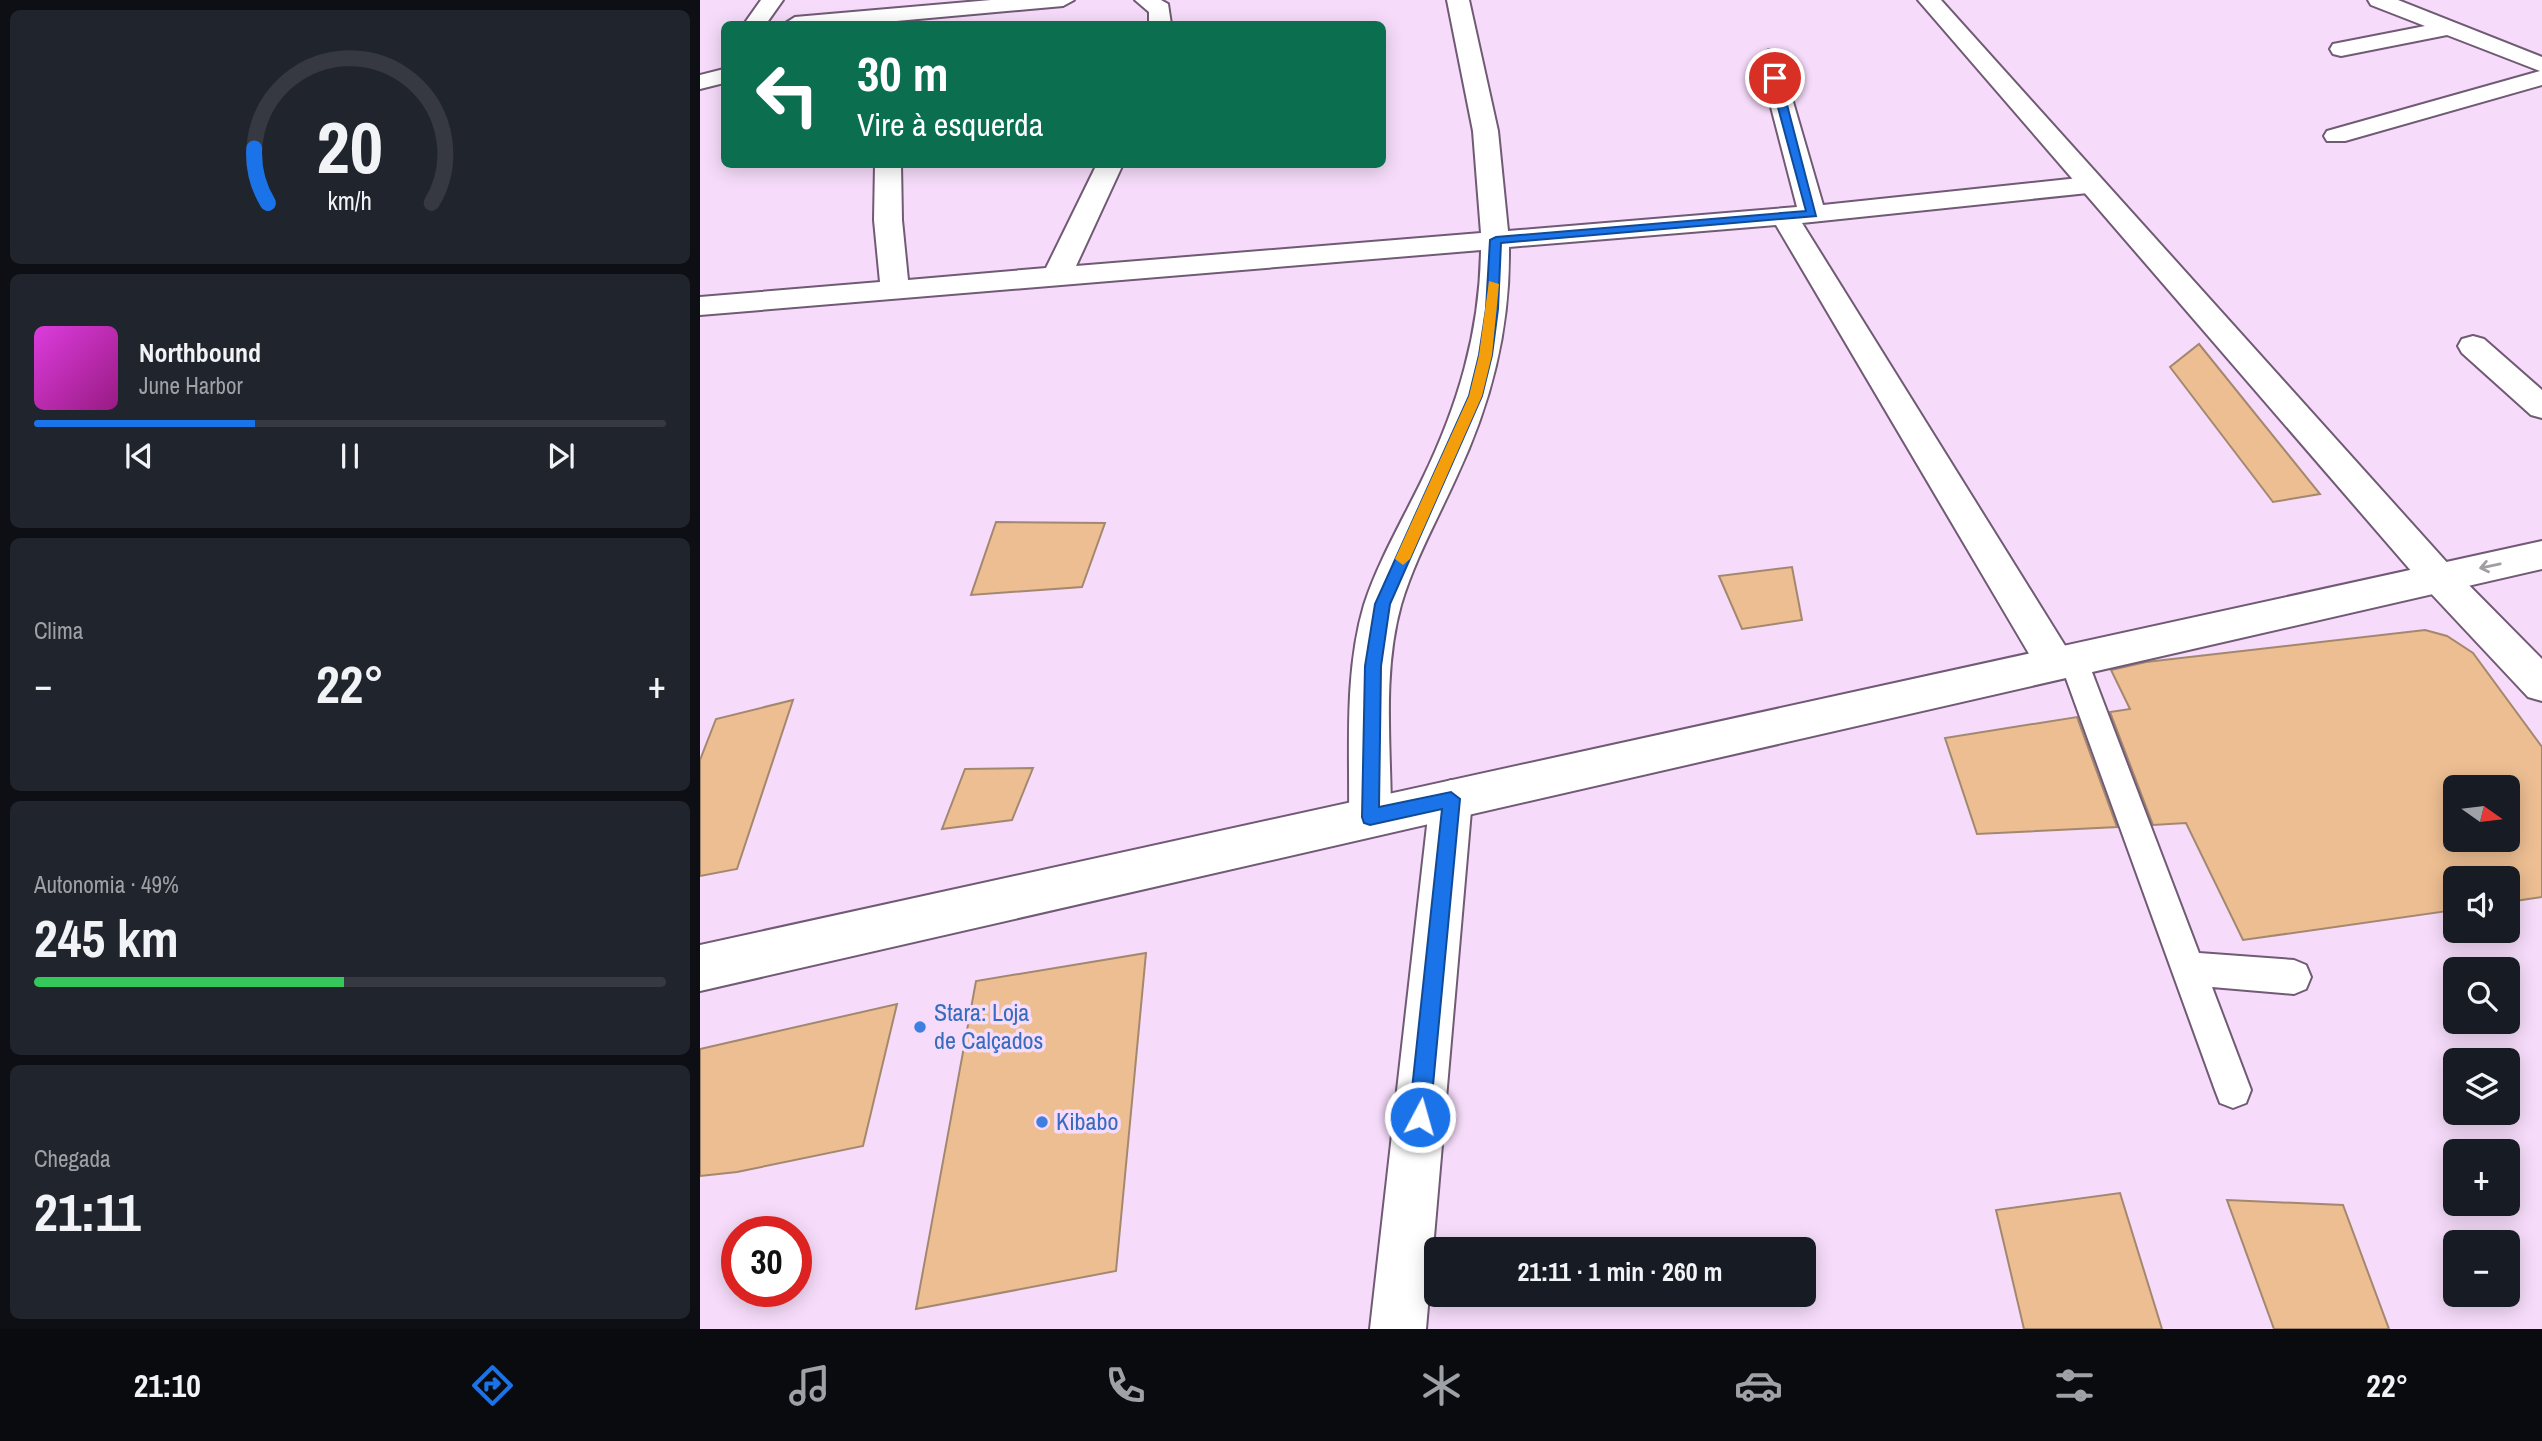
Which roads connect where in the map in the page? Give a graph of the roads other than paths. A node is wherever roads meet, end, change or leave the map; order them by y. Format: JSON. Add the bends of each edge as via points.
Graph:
{"nodes":[{"id":1,"x":772,"y":0,"type":"edge"},
{"id":2,"x":1063,"y":0,"type":"edge"},
{"id":3,"x":1146,"y":0,"type":"edge"},
{"id":4,"x":1458,"y":0,"type":"edge"},
{"id":5,"x":1929,"y":0,"type":"edge"},
{"id":6,"x":2379,"y":0,"type":"edge"},
{"id":7,"x":757,"y":21,"type":"edge"},
{"id":8,"x":828,"y":21,"type":"edge"},
{"id":9,"x":1160,"y":21,"type":"edge"},
{"id":10,"x":2448,"y":28,"type":"junction"},
{"id":11,"x":2341,"y":49,"type":"dead end"},
{"id":12,"x":1769,"y":57,"type":"dead end"},
{"id":13,"x":2542,"y":65,"type":"edge"},
{"id":14,"x":721,"y":77,"type":"edge"},
{"id":15,"x":2542,"y":78,"type":"edge"},
{"id":16,"x":700,"y":82,"type":"edge"},
{"id":17,"x":2336,"y":136,"type":"dead end"},
{"id":18,"x":888,"y":168,"type":"edge"},
{"id":19,"x":1108,"y":168,"type":"edge"},
{"id":20,"x":2088,"y":184,"type":"junction"},
{"id":21,"x":1798,"y":215,"type":"junction"},
{"id":22,"x":1496,"y":240,"type":"junction"},
{"id":23,"x":1058,"y":274,"type":"junction"},
{"id":24,"x":895,"y":288,"type":"junction"},
{"id":25,"x":700,"y":306,"type":"edge"},
{"id":26,"x":2473,"y":346,"type":"dead end"},
{"id":27,"x":2542,"y":407,"type":"edge"},
{"id":28,"x":2542,"y":555,"type":"edge"},
{"id":29,"x":2438,"y":577,"type":"junction"},
{"id":30,"x":2064,"y":661,"type":"junction"},
{"id":31,"x":2542,"y":685,"type":"edge"},
{"id":32,"x":1451,"y":799,"type":"junction"},
{"id":33,"x":1370,"y":817,"type":"junction"},
{"id":34,"x":700,"y":968,"type":"edge"},
{"id":35,"x":2190,"y":969,"type":"junction"},
{"id":36,"x":2294,"y":977,"type":"dead end"},
{"id":37,"x":2233,"y":1090,"type":"dead end"},
{"id":38,"x":1398,"y":1329,"type":"edge"}],
"edges":[{"from":1,"to":7,"type":"street"},
{"from":2,"to":8,"type":"street"},
{"from":3,"to":9,"type":"street","via":[[1160,9]]},
{"from":4,"to":22,"type":"street","via":[[1476,70]]},
{"from":5,"to":20,"type":"street"},
{"from":6,"to":10,"type":"street"},
{"from":10,"to":11,"type":"street"},
{"from":10,"to":13,"type":"street"},
{"from":12,"to":21,"type":"street"},
{"from":14,"to":16,"type":"street"},
{"from":15,"to":17,"type":"street"},
{"from":18,"to":24,"type":"street"},
{"from":19,"to":23,"type":"street"},
{"from":20,"to":21,"type":"street"},
{"from":20,"to":29,"type":"street"},
{"from":21,"to":22,"type":"street"},
{"from":21,"to":30,"type":"street"},
{"from":22,"to":23,"type":"street"},
{"from":22,"to":33,"type":"street","via":[[1486,355],[1475,396],[1383,604],[1373,666]]},
{"from":23,"to":24,"type":"street"},
{"from":24,"to":25,"type":"street"},
{"from":26,"to":27,"type":"street"},
{"from":28,"to":29,"type":"street","one_way":true},
{"from":29,"to":30,"type":"street"},
{"from":29,"to":31,"type":"street"},
{"from":30,"to":32,"type":"street"},
{"from":30,"to":35,"type":"lane"},
{"from":32,"to":33,"type":"street"},
{"from":32,"to":38,"type":"street"},
{"from":33,"to":34,"type":"street"},
{"from":35,"to":36,"type":"lane"},
{"from":35,"to":37,"type":"lane"}]}
